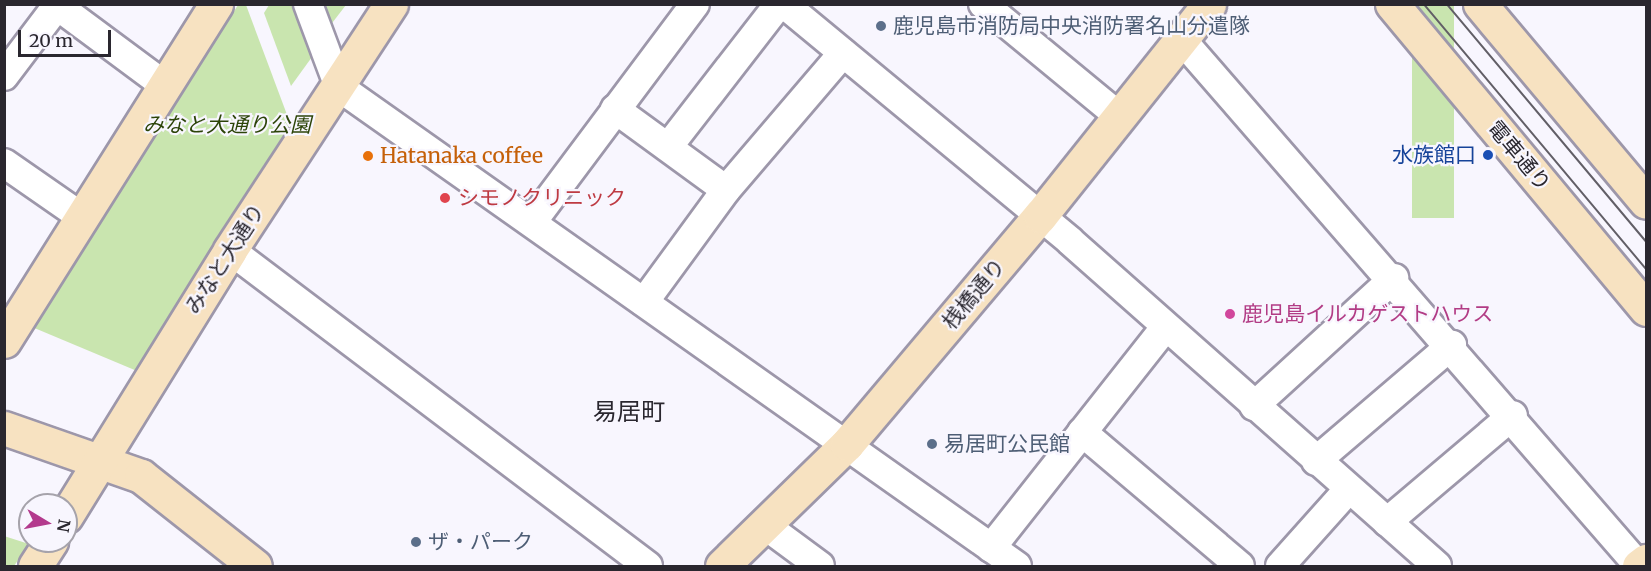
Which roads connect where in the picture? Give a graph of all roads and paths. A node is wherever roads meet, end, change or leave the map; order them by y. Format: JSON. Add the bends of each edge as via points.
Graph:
{"nodes":[{"id":1,"x":216,"y":4,"type":"edge"},
{"id":2,"x":308,"y":4,"type":"edge"},
{"id":3,"x":391,"y":4,"type":"edge"},
{"id":4,"x":694,"y":4,"type":"edge"},
{"id":5,"x":779,"y":4,"type":"edge"},
{"id":6,"x":784,"y":4,"type":"edge"},
{"id":7,"x":983,"y":4,"type":"edge"},
{"id":8,"x":1209,"y":4,"type":"edge"},
{"id":9,"x":1392,"y":4,"type":"edge"},
{"id":10,"x":1480,"y":4,"type":"edge"},
{"id":11,"x":56,"y":5,"type":"edge"},
{"id":12,"x":1181,"y":39,"type":"junction"},
{"id":13,"x":843,"y":53,"type":"junction"},
{"id":14,"x":4,"y":76,"type":"edge"},
{"id":15,"x":164,"y":85,"type":"junction"},
{"id":16,"x":339,"y":87,"type":"junction"},
{"id":17,"x":615,"y":109,"type":"junction"},
{"id":18,"x":1119,"y":116,"type":"junction"},
{"id":19,"x":668,"y":147,"type":"junction"},
{"id":20,"x":4,"y":163,"type":"edge"},
{"id":21,"x":726,"y":190,"type":"junction"},
{"id":22,"x":1647,"y":202,"type":"edge"},
{"id":23,"x":1040,"y":216,"type":"junction"},
{"id":24,"x":82,"y":218,"type":"junction"},
{"id":25,"x":532,"y":222,"type":"junction"},
{"id":26,"x":230,"y":250,"type":"junction"},
{"id":27,"x":1394,"y":278,"type":"junction"},
{"id":28,"x":644,"y":302,"type":"junction"},
{"id":29,"x":1647,"y":309,"type":"edge"},
{"id":30,"x":1164,"y":329,"type":"junction"},
{"id":31,"x":4,"y":341,"type":"edge"},
{"id":32,"x":1452,"y":345,"type":"junction"},
{"id":33,"x":1254,"y":406,"type":"junction"},
{"id":34,"x":1513,"y":415,"type":"junction"},
{"id":35,"x":4,"y":428,"type":"edge"},
{"id":36,"x":1082,"y":432,"type":"junction"},
{"id":37,"x":847,"y":444,"type":"junction"},
{"id":38,"x":100,"y":459,"type":"junction"},
{"id":39,"x":1316,"y":461,"type":"junction"},
{"id":40,"x":1348,"y":490,"type":"junction"},
{"id":41,"x":78,"y":496,"type":"edge"},
{"id":42,"x":1387,"y":522,"type":"junction"},
{"id":43,"x":766,"y":526,"type":"junction"},
{"id":44,"x":991,"y":548,"type":"junction"},
{"id":45,"x":43,"y":553,"type":"edge"},
{"id":46,"x":1647,"y":561,"type":"edge"},
{"id":47,"x":1639,"y":566,"type":"edge"},
{"id":48,"x":34,"y":567,"type":"edge"},
{"id":49,"x":255,"y":567,"type":"edge"},
{"id":50,"x":648,"y":567,"type":"edge"},
{"id":51,"x":722,"y":567,"type":"edge"},
{"id":52,"x":820,"y":567,"type":"edge"},
{"id":53,"x":1017,"y":567,"type":"edge"},
{"id":54,"x":1240,"y":567,"type":"edge"},
{"id":55,"x":1280,"y":567,"type":"edge"},
{"id":56,"x":1437,"y":567,"type":"edge"}],
"edges":[{"from":1,"to":15,"type":"street"},
{"from":2,"to":16,"type":"street"},
{"from":3,"to":16,"type":"street","name":"みなと大通り"},
{"from":4,"to":17,"type":"street"},
{"from":5,"to":19,"type":"street"},
{"from":6,"to":13,"type":"street"},
{"from":7,"to":18,"type":"street"},
{"from":8,"to":12,"type":"street","name":"桟橋通り"},
{"from":9,"to":29,"type":"street","name":"電車通り"},
{"from":10,"to":22,"type":"street"},
{"from":11,"to":14,"type":"street"},
{"from":11,"to":15,"type":"street"},
{"from":12,"to":18,"type":"street","name":"桟橋通り"},
{"from":12,"to":27,"type":"street"},
{"from":13,"to":21,"type":"street"},
{"from":13,"to":23,"type":"street"},
{"from":15,"to":24,"type":"street"},
{"from":16,"to":25,"type":"street"},
{"from":16,"to":26,"type":"street","name":"みなと大通り"},
{"from":17,"to":19,"type":"street"},
{"from":17,"to":25,"type":"street"},
{"from":18,"to":23,"type":"street","name":"桟橋通り"},
{"from":19,"to":21,"type":"street"},
{"from":20,"to":24,"type":"street"},
{"from":21,"to":28,"type":"street"},
{"from":23,"to":30,"type":"street"},
{"from":23,"to":37,"type":"street","name":"桟橋通り"},
{"from":24,"to":31,"type":"street"},
{"from":25,"to":28,"type":"street"},
{"from":26,"to":38,"type":"street","name":"みなと大通り"},
{"from":26,"to":50,"type":"street"},
{"from":27,"to":32,"type":"street"},
{"from":27,"to":33,"type":"street"},
{"from":28,"to":37,"type":"street"},
{"from":30,"to":33,"type":"street"},
{"from":30,"to":36,"type":"street"},
{"from":32,"to":34,"type":"street"},
{"from":32,"to":39,"type":"street"},
{"from":33,"to":39,"type":"street"},
{"from":34,"to":42,"type":"street"},
{"from":34,"to":47,"type":"street"},
{"from":35,"to":38,"type":"street"},
{"from":36,"to":44,"type":"street"},
{"from":36,"to":54,"type":"street"},
{"from":37,"to":43,"type":"street","name":"桟橋通り"},
{"from":37,"to":44,"type":"street"},
{"from":38,"to":41,"type":"street","name":"みなと大通り"},
{"from":38,"to":49,"type":"street","via":[[141,476],[198,516]]},
{"from":39,"to":40,"type":"street"},
{"from":40,"to":42,"type":"street"},
{"from":40,"to":55,"type":"street"},
{"from":42,"to":56,"type":"street"},
{"from":43,"to":51,"type":"street","name":"桟橋通り"},
{"from":43,"to":52,"type":"street"},
{"from":44,"to":53,"type":"street"},
{"from":45,"to":48,"type":"street"},
{"from":46,"to":47,"type":"street"}]}
